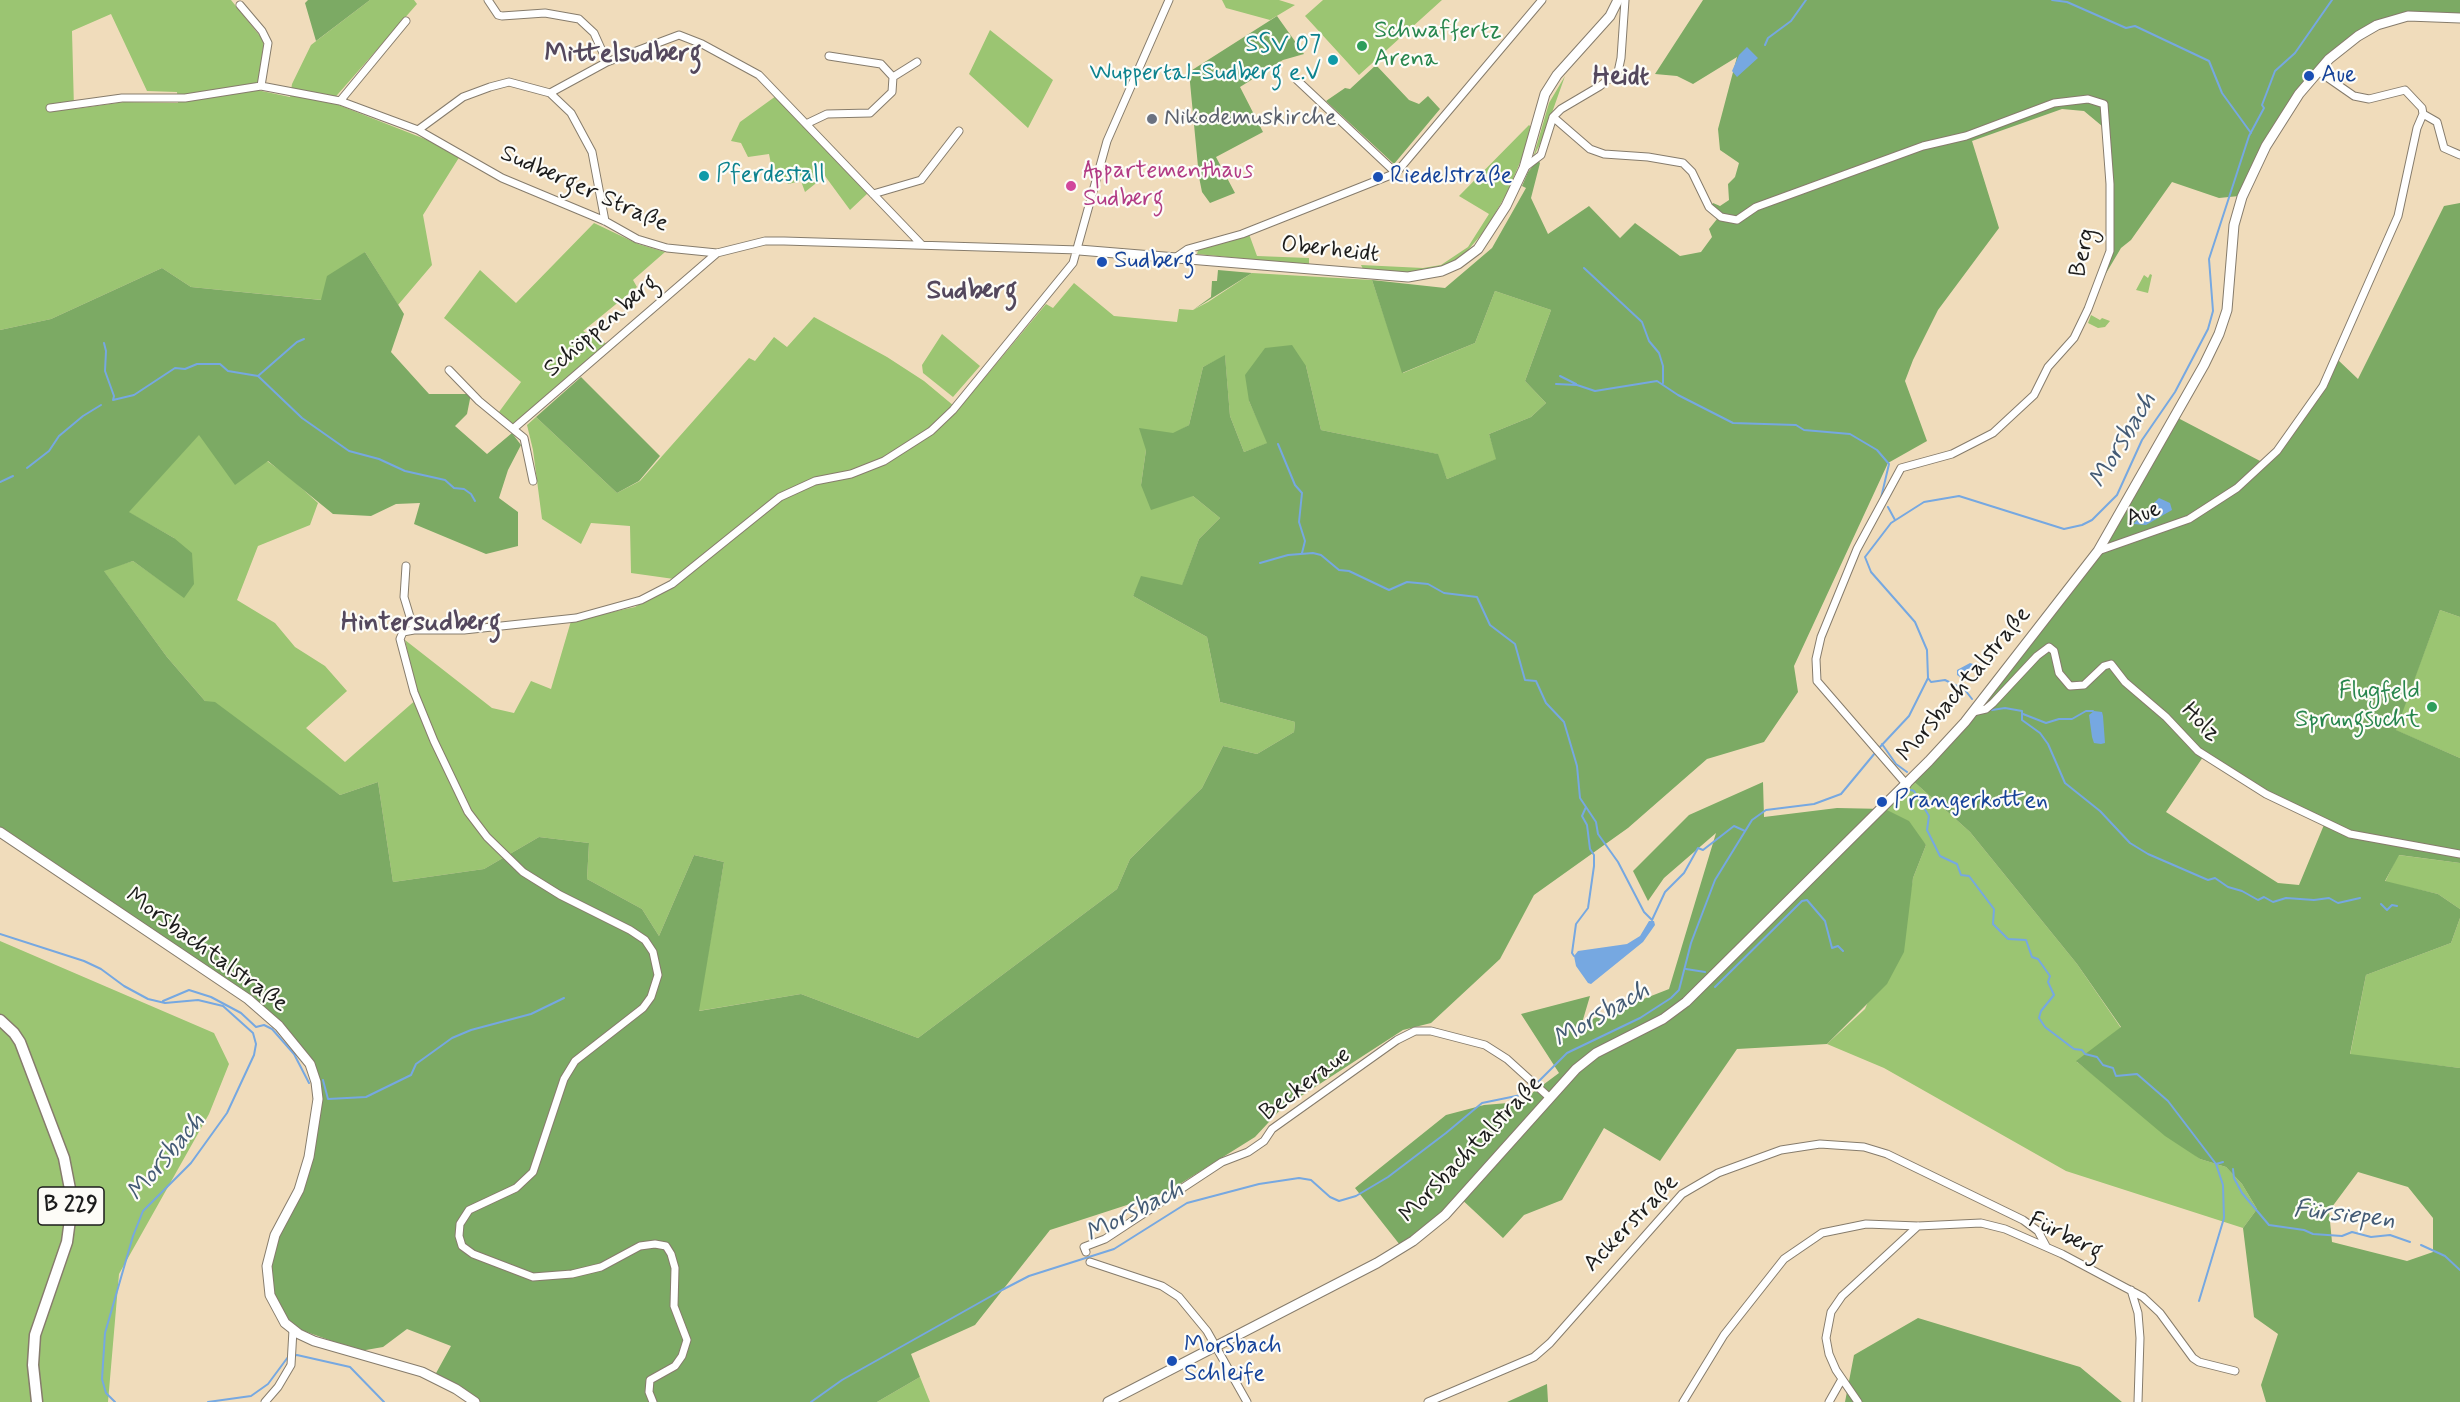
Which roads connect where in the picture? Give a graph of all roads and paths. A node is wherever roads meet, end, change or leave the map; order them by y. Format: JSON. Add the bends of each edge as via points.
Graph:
{"nodes":[{"id":1,"x":488,"y":0,"type":"edge"},
{"id":2,"x":1169,"y":0,"type":"edge"},
{"id":3,"x":1542,"y":0,"type":"edge"},
{"id":4,"x":1618,"y":0,"type":"edge"},
{"id":5,"x":1625,"y":0,"type":"edge"},
{"id":6,"x":240,"y":5,"type":"dead end"},
{"id":7,"x":2460,"y":18,"type":"edge"},
{"id":8,"x":406,"y":21,"type":"dead end"},
{"id":9,"x":829,"y":56,"type":"dead end"},
{"id":10,"x":607,"y":62,"type":"junction"},
{"id":11,"x":917,"y":63,"type":"dead end"},
{"id":12,"x":2318,"y":71,"type":"junction"},
{"id":13,"x":893,"y":77,"type":"junction"},
{"id":14,"x":1297,"y":80,"type":"dead end"},
{"id":15,"x":261,"y":86,"type":"junction"},
{"id":16,"x":550,"y":93,"type":"junction"},
{"id":17,"x":340,"y":101,"type":"junction"},
{"id":18,"x":50,"y":108,"type":"dead end"},
{"id":19,"x":2423,"y":114,"type":"junction"},
{"id":20,"x":1553,"y":117,"type":"junction"},
{"id":21,"x":806,"y":124,"type":"junction"},
{"id":22,"x":418,"y":130,"type":"junction"},
{"id":23,"x":959,"y":131,"type":"dead end"},
{"id":24,"x":2460,"y":155,"type":"edge"},
{"id":25,"x":1524,"y":168,"type":"junction"},
{"id":26,"x":1396,"y":173,"type":"junction"},
{"id":27,"x":873,"y":194,"type":"junction"},
{"id":28,"x":605,"y":221,"type":"junction"},
{"id":29,"x":922,"y":245,"type":"junction"},
{"id":30,"x":1078,"y":250,"type":"junction"},
{"id":31,"x":717,"y":253,"type":"junction"},
{"id":32,"x":1175,"y":258,"type":"junction"},
{"id":33,"x":449,"y":370,"type":"dead end"},
{"id":34,"x":513,"y":429,"type":"junction"},
{"id":35,"x":533,"y":481,"type":"dead end"},
{"id":36,"x":2098,"y":551,"type":"junction"},
{"id":37,"x":406,"y":566,"type":"dead end"},
{"id":38,"x":414,"y":630,"type":"junction"},
{"id":39,"x":1973,"y":712,"type":"junction"},
{"id":40,"x":1907,"y":784,"type":"junction"},
{"id":41,"x":0,"y":832,"type":"edge"},
{"id":42,"x":2460,"y":855,"type":"edge"},
{"id":43,"x":0,"y":1020,"type":"edge"},
{"id":44,"x":1550,"y":1098,"type":"junction"},
{"id":45,"x":1918,"y":1226,"type":"junction"},
{"id":46,"x":2046,"y":1246,"type":"junction"},
{"id":47,"x":1085,"y":1249,"type":"dead end"},
{"id":48,"x":1090,"y":1262,"type":"dead end"},
{"id":49,"x":2131,"y":1290,"type":"junction"},
{"id":50,"x":293,"y":1330,"type":"junction"},
{"id":51,"x":1215,"y":1346,"type":"junction"},
{"id":52,"x":2235,"y":1371,"type":"dead end"},
{"id":53,"x":1842,"y":1379,"type":"junction"},
{"id":54,"x":37,"y":1402,"type":"edge"},
{"id":55,"x":265,"y":1402,"type":"edge"},
{"id":56,"x":475,"y":1402,"type":"edge"},
{"id":57,"x":653,"y":1402,"type":"edge"},
{"id":58,"x":1108,"y":1402,"type":"edge"},
{"id":59,"x":1247,"y":1402,"type":"edge"},
{"id":60,"x":1428,"y":1402,"type":"edge"},
{"id":61,"x":1683,"y":1402,"type":"edge"},
{"id":62,"x":1829,"y":1402,"type":"edge"},
{"id":63,"x":1858,"y":1402,"type":"edge"},
{"id":64,"x":2138,"y":1402,"type":"edge"}],
"edges":[{"from":1,"to":10,"type":"street","via":[[502,16],[545,13],[579,19],[594,33]]},
{"from":2,"to":30,"type":"street","via":[[1107,141]]},
{"from":3,"to":26,"type":"street"},
{"from":4,"to":25,"type":"main road","name":"Oberheidt","via":[[1610,16],[1545,94]]},
{"from":5,"to":20,"type":"street","via":[[1618,72]]},
{"from":6,"to":15,"type":"street","via":[[268,43]]},
{"from":7,"to":12,"type":"main road","name":"Morsbachtalstraße","via":[[2416,15],[2386,21],[2358,36]]},
{"from":8,"to":17,"type":"street"},
{"from":9,"to":13,"type":"street","via":[[881,64]]},
{"from":10,"to":16,"type":"street"},
{"from":10,"to":21,"type":"street","via":[[679,35],[750,68]]},
{"from":11,"to":13,"type":"street"},
{"from":12,"to":19,"type":"street","via":[[2354,96],[2368,99],[2406,90]]},
{"from":12,"to":36,"type":"main road","name":"Morsbachtalstraße","via":[[2278,125],[2242,197],[2234,225],[2230,293],[2219,334]]},
{"from":13,"to":21,"type":"street","via":[[892,92],[870,113],[827,114]]},
{"from":14,"to":26,"type":"street"},
{"from":15,"to":17,"type":"street","name":"Sudberger Straße"},
{"from":15,"to":18,"type":"street","name":"Sudberger Straße","via":[[184,98],[122,98]]},
{"from":16,"to":22,"type":"street","via":[[509,82],[463,97]]},
{"from":16,"to":28,"type":"street","via":[[571,113],[592,152]]},
{"from":17,"to":22,"type":"street","name":"Sudberger Straße"},
{"from":19,"to":24,"type":"street","via":[[2438,122],[2444,148]]},
{"from":19,"to":36,"type":"street","name":"Aue","via":[[2398,216],[2323,387],[2294,431],[2250,478],[2200,513]]},
{"from":20,"to":25,"type":"street","name":"Oberheidt","via":[[1541,155]]},
{"from":20,"to":40,"type":"street","name":"Berg","via":[[1590,149],[1604,154],[1683,163],[1692,172],[1709,207],[1720,217],[1737,220],[1756,207],[2054,103],[2088,99],[2104,104],[2111,237],[2103,273],[2074,338],[2048,367],[2034,394],[2000,428],[1952,454],[1902,468],[1857,549],[1821,637],[1817,681]]},
{"from":21,"to":27,"type":"street"},
{"from":22,"to":28,"type":"street","name":"Sudberger Straße","via":[[502,178]]},
{"from":23,"to":27,"type":"street","via":[[921,180]]},
{"from":25,"to":32,"type":"main road","name":"Oberheidt","via":[[1488,236],[1468,257],[1442,271],[1408,277],[1373,276]]},
{"from":26,"to":32,"type":"street","via":[[1242,234],[1188,249]]},
{"from":27,"to":29,"type":"street"},
{"from":28,"to":31,"type":"street","name":"Sudberger Straße","via":[[637,239],[666,248]]},
{"from":29,"to":30,"type":"street","name":"Sudberger Straße"},
{"from":29,"to":31,"type":"street","name":"Sudberger Straße","via":[[765,241]]},
{"from":30,"to":32,"type":"main road","name":"Oberheidt"},
{"from":30,"to":38,"type":"street","via":[[1073,263],[976,384],[931,432],[884,461],[852,474],[815,481],[780,497],[672,584],[641,600],[576,618],[464,630]]},
{"from":31,"to":34,"type":"street","name":"Schöppenberg"},
{"from":33,"to":34,"type":"street"},
{"from":34,"to":35,"type":"street","via":[[524,438]]},
{"from":36,"to":39,"type":"main road","name":"Morsbachtalstraße"},
{"from":37,"to":38,"type":"street","via":[[404,597]]},
{"from":38,"to":57,"type":"street","via":[[403,632],[400,639],[418,702],[468,812],[522,872],[645,940],[653,952],[658,975],[644,1008],[575,1061],[564,1079],[533,1172],[516,1188],[469,1210],[459,1224],[462,1246],[533,1277],[572,1274],[601,1267],[640,1246],[666,1246],[675,1268],[674,1306],[687,1340],[675,1366],[650,1380]]},
{"from":39,"to":40,"type":"main road","name":"Morsbachtalstraße"},
{"from":39,"to":42,"type":"street","name":"Holz","via":[[1986,709],[2049,647],[2054,651],[2059,673],[2070,686],[2084,685],[2107,663],[2111,664],[2203,755],[2266,794],[2350,834]]},
{"from":40,"to":44,"type":"main road","name":"Morsbachtalstraße","via":[[1686,1002],[1663,1019],[1588,1059]]},
{"from":41,"to":50,"type":"main road","name":"Morsbachtalstraße","via":[[248,999],[279,1026],[310,1065],[318,1099],[311,1150],[299,1190],[274,1235],[267,1266],[273,1303]]},
{"from":43,"to":54,"type":"main road","number":"B 229","via":[[14,1033],[23,1052],[64,1158],[71,1200],[67,1242],[35,1335]]},
{"from":44,"to":47,"type":"street","name":"Beckeraue","via":[[1507,1059],[1485,1045],[1431,1030],[1414,1031],[1272,1129],[1264,1141],[1248,1152],[1222,1162]]},
{"from":44,"to":51,"type":"main road","name":"Morsbachtalstraße","via":[[1445,1215],[1413,1241]]},
{"from":45,"to":46,"type":"street","name":"Fürberg","via":[[1981,1223]]},
{"from":45,"to":53,"type":"street","via":[[1842,1296],[1831,1312],[1826,1338]]},
{"from":45,"to":61,"type":"street","name":"Fürberg","via":[[1842,1227],[1805,1243],[1784,1259],[1724,1335]]},
{"from":46,"to":49,"type":"street","name":"Fürberg"},
{"from":46,"to":60,"type":"street","name":"Ackerstraße","via":[[2038,1231],[2023,1220],[1881,1152],[1820,1144],[1781,1150],[1718,1173],[1682,1194],[1534,1357]]},
{"from":48,"to":51,"type":"street","via":[[1172,1292],[1199,1319]]},
{"from":49,"to":52,"type":"street","name":"Fürberg","via":[[2160,1312],[2193,1358]]},
{"from":49,"to":64,"type":"street","via":[[2140,1338]]},
{"from":50,"to":55,"type":"street","via":[[284,1378]]},
{"from":50,"to":56,"type":"main road","name":"Morsbachtalstraße","via":[[314,1341],[422,1372]]},
{"from":51,"to":58,"type":"main road","name":"Morsbachtalstraße"},
{"from":51,"to":59,"type":"street"},
{"from":53,"to":62,"type":"street"},
{"from":53,"to":63,"type":"street"}]}
